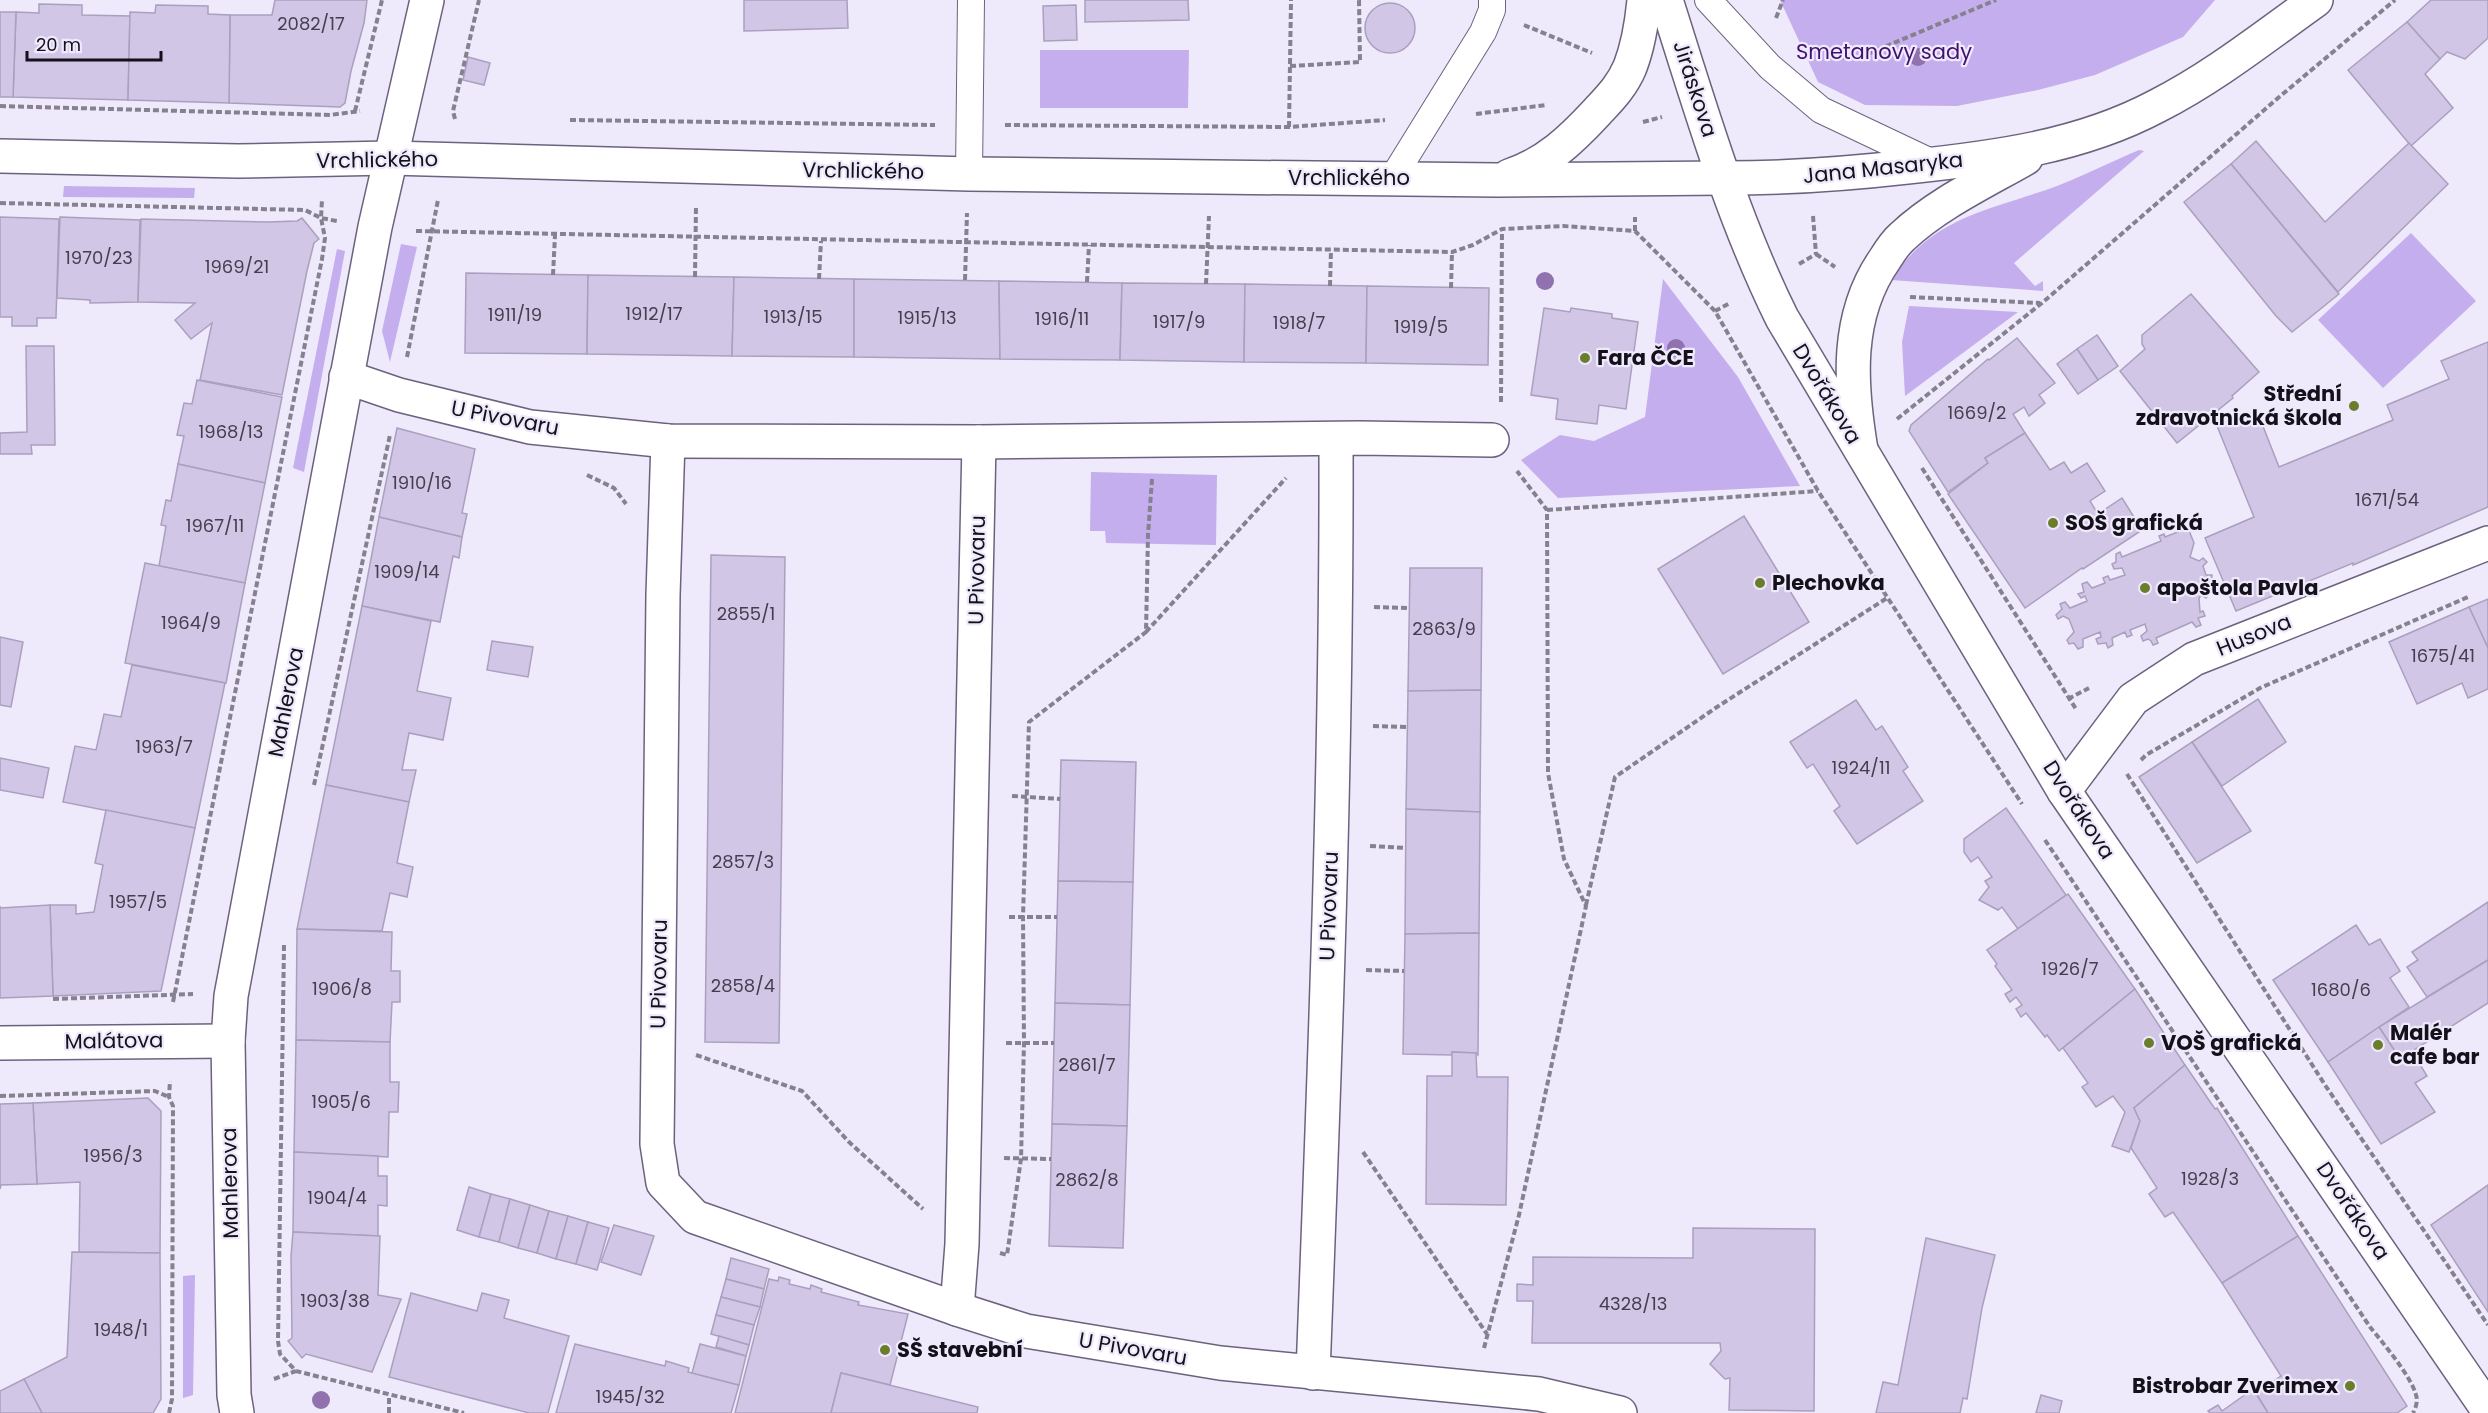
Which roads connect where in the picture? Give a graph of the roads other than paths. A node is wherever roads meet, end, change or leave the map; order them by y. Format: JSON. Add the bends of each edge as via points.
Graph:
{"nodes":[{"id":1,"x":427,"y":0,"type":"edge"},
{"id":2,"x":971,"y":0,"type":"edge"},
{"id":3,"x":1644,"y":0,"type":"edge"},
{"id":4,"x":1666,"y":0,"type":"edge"},
{"id":5,"x":1708,"y":0,"type":"edge"},
{"id":6,"x":2316,"y":0,"type":"edge"},
{"id":7,"x":1492,"y":5,"type":"edge"},
{"id":8,"x":2041,"y":149,"type":"junction"},
{"id":9,"x":0,"y":156,"type":"edge"},
{"id":10,"x":390,"y":158,"type":"junction"},
{"id":11,"x":1935,"y":164,"type":"junction"},
{"id":12,"x":969,"y":174,"type":"junction"},
{"id":13,"x":1726,"y":178,"type":"junction"},
{"id":14,"x":1392,"y":179,"type":"junction"},
{"id":15,"x":1497,"y":180,"type":"junction"},
{"id":16,"x":346,"y":376,"type":"junction"},
{"id":17,"x":1329,"y":440,"type":"junction"},
{"id":18,"x":1492,"y":440,"type":"road end"},
{"id":19,"x":668,"y":441,"type":"junction"},
{"id":20,"x":980,"y":442,"type":"junction"},
{"id":21,"x":1861,"y":450,"type":"junction"},
{"id":22,"x":2488,"y":543,"type":"edge"},
{"id":23,"x":2064,"y":791,"type":"junction"},
{"id":24,"x":228,"y":1041,"type":"junction"},
{"id":25,"x":0,"y":1043,"type":"edge"},
{"id":26,"x":957,"y":1309,"type":"junction"},
{"id":27,"x":1313,"y":1373,"type":"junction"},
{"id":28,"x":2488,"y":1412,"type":"edge"},
{"id":29,"x":237,"y":1413,"type":"edge"},
{"id":30,"x":1620,"y":1413,"type":"edge"}],
"edges":[{"from":1,"to":10,"type":"street","name":"Mahlerova"},
{"from":2,"to":12,"type":"lane"},
{"from":3,"to":15,"type":"street","via":[[1639,37],[1629,69],[1615,94],[1563,147],[1529,170]]},
{"from":4,"to":13,"type":"street","name":"Jiráskova"},
{"from":5,"to":11,"type":"lane","via":[[1770,67],[1821,110]]},
{"from":6,"to":8,"type":"street","name":"Jana Masaryka","via":[[2210,75],[2156,107]]},
{"from":7,"to":14,"type":"lane","via":[[1483,32]]},
{"from":8,"to":11,"type":"street","name":"Jana Masaryka"},
{"from":8,"to":21,"type":"street","name":"Jana Masaryka","via":[[1933,212],[1900,238],[1876,272],[1858,318],[1852,358]]},
{"from":9,"to":10,"type":"street","name":"Vrchlického","via":[[238,161]]},
{"from":10,"to":12,"type":"street","name":"Vrchlického"},
{"from":10,"to":16,"type":"street","name":"Mahlerova"},
{"from":11,"to":13,"type":"street","name":"Jana Masaryka","via":[[1810,177]]},
{"from":12,"to":14,"type":"street","name":"Vrchlického"},
{"from":13,"to":15,"type":"street","name":"Vrchlického"},
{"from":13,"to":21,"type":"street","name":"Dvořákova","via":[[1765,284]]},
{"from":14,"to":15,"type":"street","name":"Vrchlického"},
{"from":16,"to":19,"type":"street","name":"U Pivovaru","via":[[399,395],[530,427]]},
{"from":16,"to":24,"type":"street","name":"Mahlerova","via":[[231,996]]},
{"from":17,"to":18,"type":"street","name":"U Pivovaru"},
{"from":17,"to":20,"type":"street","name":"U Pivovaru"},
{"from":17,"to":27,"type":"street","name":"U Pivovaru","via":[[1337,607]]},
{"from":19,"to":20,"type":"street","name":"U Pivovaru"},
{"from":19,"to":26,"type":"street","name":"U Pivovaru","via":[[657,1144],[663,1183],[695,1217]]},
{"from":20,"to":26,"type":"street","name":"U Pivovaru","via":[[962,1244]]},
{"from":21,"to":23,"type":"street","name":"Dvořákova"},
{"from":22,"to":23,"type":"street","name":"Husova","via":[[2194,659],[2133,699]]},
{"from":23,"to":28,"type":"street","name":"Dvořákova"},
{"from":24,"to":25,"type":"street","name":"Malátova"},
{"from":24,"to":29,"type":"street","name":"Mahlerova"},
{"from":26,"to":27,"type":"street","name":"U Pivovaru","via":[[1026,1331],[1220,1363]]},
{"from":27,"to":30,"type":"street","name":"U Pivovaru","via":[[1539,1394]]}]}
